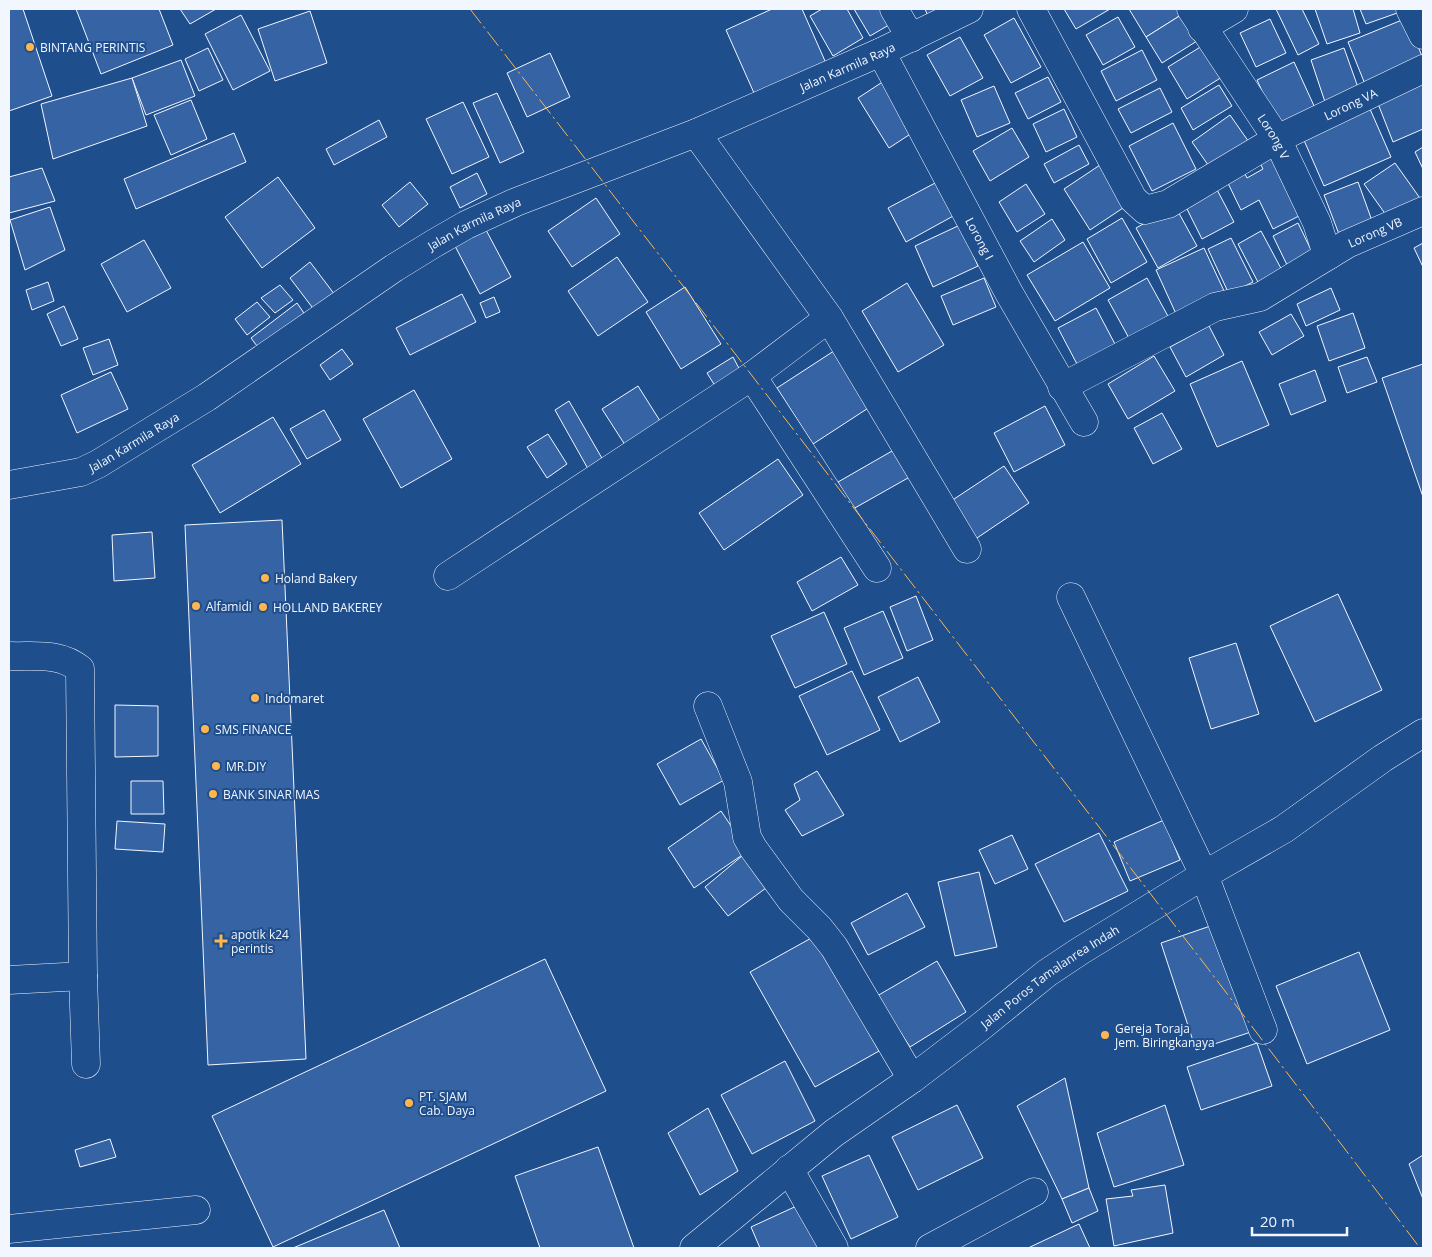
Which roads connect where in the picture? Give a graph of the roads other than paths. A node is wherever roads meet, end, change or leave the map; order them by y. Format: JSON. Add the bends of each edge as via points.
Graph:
{"nodes":[{"id":1,"x":894,"y":9,"type":"edge"},
{"id":2,"x":969,"y":9,"type":"edge"},
{"id":3,"x":1031,"y":9,"type":"edge"},
{"id":4,"x":1234,"y":9,"type":"edge"},
{"id":5,"x":1410,"y":9,"type":"edge"},
{"id":6,"x":1196,"y":18,"type":"edge"},
{"id":7,"x":1423,"y":35,"type":"edge"},
{"id":8,"x":911,"y":38,"type":"junction"},
{"id":9,"x":880,"y":52,"type":"junction"},
{"id":10,"x":1423,"y":69,"type":"edge"},
{"id":11,"x":696,"y":133,"type":"junction"},
{"id":12,"x":1277,"y":139,"type":"junction"},
{"id":13,"x":1423,"y":211,"type":"edge"},
{"id":14,"x":1330,"y":255,"type":"junction"},
{"id":15,"x":829,"y":318,"type":"junction"},
{"id":16,"x":752,"y":376,"type":"junction"},
{"id":17,"x":1062,"y":387,"type":"junction"},
{"id":18,"x":1084,"y":422,"type":"dead end"},
{"id":19,"x":9,"y":485,"type":"edge"},
{"id":20,"x":967,"y":549,"type":"dead end"},
{"id":21,"x":877,"y":568,"type":"dead end"},
{"id":22,"x":448,"y":576,"type":"dead end"},
{"id":23,"x":1071,"y":597,"type":"dead end"},
{"id":24,"x":9,"y":656,"type":"edge"},
{"id":25,"x":708,"y":706,"type":"dead end"},
{"id":26,"x":1423,"y":734,"type":"edge"},
{"id":27,"x":1204,"y":875,"type":"junction"},
{"id":28,"x":83,"y":976,"type":"junction"},
{"id":29,"x":9,"y":980,"type":"edge"},
{"id":30,"x":1263,"y":1030,"type":"dead end"},
{"id":31,"x":86,"y":1064,"type":"dead end"},
{"id":32,"x":912,"y":1079,"type":"junction"},
{"id":33,"x":790,"y":1169,"type":"junction"},
{"id":34,"x":1034,"y":1192,"type":"dead end"},
{"id":35,"x":196,"y":1210,"type":"dead end"},
{"id":36,"x":9,"y":1229,"type":"edge"},
{"id":37,"x":694,"y":1248,"type":"edge"},
{"id":38,"x":834,"y":1248,"type":"edge"},
{"id":39,"x":930,"y":1248,"type":"edge"}],
"edges":[{"from":1,"to":8,"type":"street"},
{"from":2,"to":8,"type":"street","name":"Jalan Karmila Raya"},
{"from":3,"to":12,"type":"street","name":"Lorong VA","via":[[1133,199],[1145,210],[1168,204]]},
{"from":4,"to":6,"type":"street","name":"Lorong V"},
{"from":5,"to":7,"type":"street"},
{"from":6,"to":12,"type":"street","name":"Lorong V"},
{"from":8,"to":9,"type":"street","name":"Jalan Karmila Raya"},
{"from":9,"to":11,"type":"street","name":"Jalan Karmila Raya"},
{"from":9,"to":17,"type":"street","name":"Lorong I"},
{"from":10,"to":12,"type":"street","name":"Lorong VA"},
{"from":11,"to":15,"type":"street"},
{"from":11,"to":19,"type":"street","name":"Jalan Karmila Raya","via":[[492,212],[387,273],[207,397],[98,464],[81,472]]},
{"from":12,"to":14,"type":"street","name":"Lorong V"},
{"from":13,"to":14,"type":"street","name":"Lorong VB","via":[[1347,244]]},
{"from":14,"to":17,"type":"street","name":"Lorong VB","via":[[1260,297],[1215,307]]},
{"from":15,"to":16,"type":"street"},
{"from":15,"to":20,"type":"street"},
{"from":16,"to":21,"type":"street"},
{"from":16,"to":22,"type":"street"},
{"from":17,"to":18,"type":"street","name":"Lorong I"},
{"from":23,"to":27,"type":"street"},
{"from":24,"to":28,"type":"street","via":[[59,657],[80,669]]},
{"from":25,"to":32,"type":"street","via":[[738,782],[744,826],[753,848],[791,900],[834,947]]},
{"from":26,"to":27,"type":"street","name":"Jalan Poros Tamalanrea Indah","via":[[1383,758],[1284,828]]},
{"from":27,"to":30,"type":"street"},
{"from":27,"to":32,"type":"street","name":"Jalan Poros Tamalanrea Indah","via":[[1047,973]]},
{"from":28,"to":29,"type":"street"},
{"from":28,"to":31,"type":"street"},
{"from":32,"to":33,"type":"street","name":"Jalan Poros Tamalanrea Indah","via":[[834,1133]]},
{"from":33,"to":37,"type":"street","name":"Jalan Poros Tamalanrea Indah"},
{"from":33,"to":38,"type":"street"},
{"from":34,"to":39,"type":"street"},
{"from":35,"to":36,"type":"street"}]}
